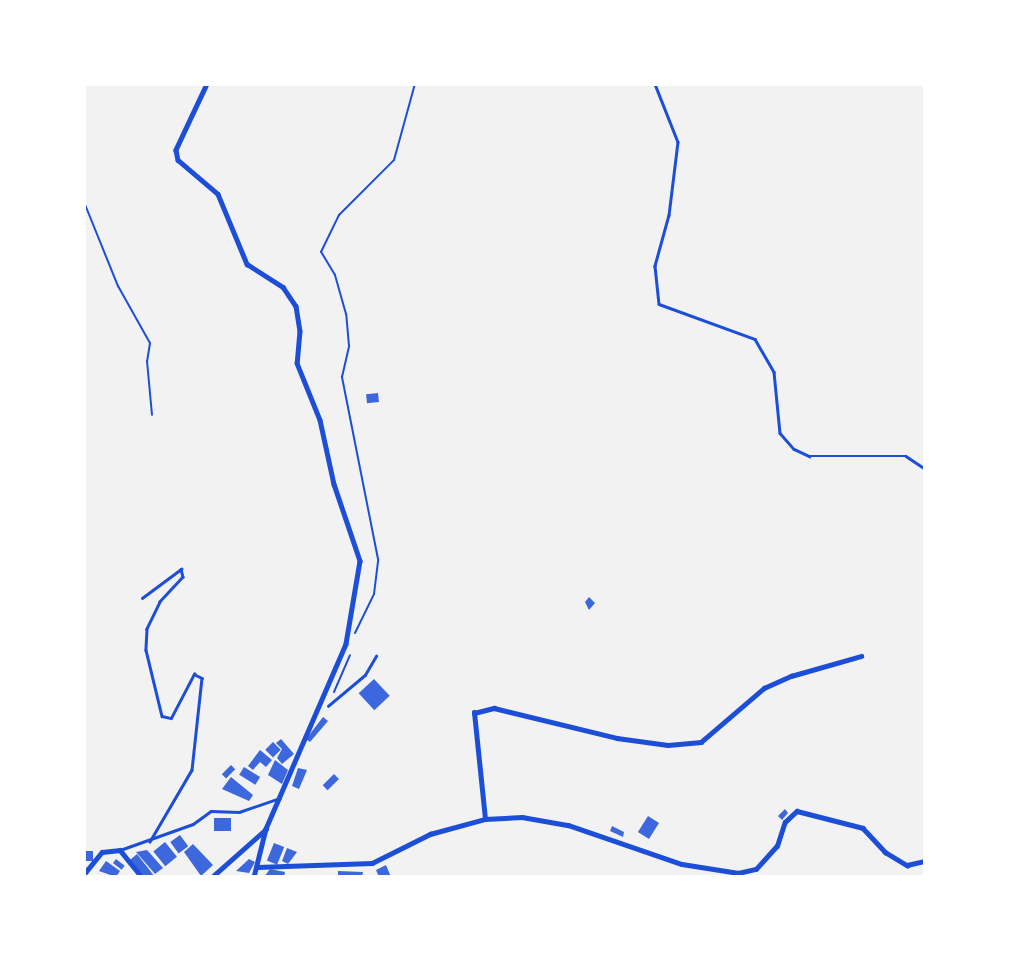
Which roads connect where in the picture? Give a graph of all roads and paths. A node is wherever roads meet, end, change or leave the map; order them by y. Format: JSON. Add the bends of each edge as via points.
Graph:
{"nodes":[{"id":1,"x":207,"y":84,"type":"edge"},
{"id":2,"x":415,"y":84,"type":"edge"},
{"id":3,"x":655,"y":84,"type":"edge"},
{"id":4,"x":84,"y":202,"type":"edge"},
{"id":5,"x":152,"y":415,"type":"dead end"},
{"id":6,"x":925,"y":469,"type":"edge"},
{"id":7,"x":142,"y":598,"type":"dead end"},
{"id":8,"x":353,"y":643,"type":"dead end"},
{"id":9,"x":351,"y":653,"type":"dead end"},
{"id":10,"x":376,"y":656,"type":"dead end"},
{"id":11,"x":861,"y":656,"type":"dead end"},
{"id":12,"x":328,"y":706,"type":"joint"},
{"id":13,"x":280,"y":798,"type":"junction"},
{"id":14,"x":485,"y":819,"type":"junction"},
{"id":15,"x":266,"y":829,"type":"junction"},
{"id":16,"x":150,"y":842,"type":"junction"},
{"id":17,"x":120,"y":850,"type":"junction"},
{"id":18,"x":925,"y":861,"type":"edge"},
{"id":19,"x":257,"y":867,"type":"junction"},
{"id":20,"x":84,"y":874,"type":"edge"},
{"id":21,"x":741,"y":875,"type":"edge"},
{"id":22,"x":142,"y":877,"type":"edge"},
{"id":23,"x":212,"y":877,"type":"edge"},
{"id":24,"x":254,"y":877,"type":"edge"}],
"edges":[{"from":1,"to":13,"type":"street","via":[[176,150],[178,160],[218,194],[247,264],[283,287],[296,306],[300,331],[297,363],[320,420],[334,484],[360,561],[346,643]]},
{"from":2,"to":8,"type":"path","via":[[394,160],[339,215],[321,252],[335,275],[346,314],[349,346],[341,377],[378,559],[374,594]]},
{"from":3,"to":6,"type":"lane","via":[[678,142],[669,215],[655,266],[659,304],[755,339],[774,372],[780,433],[793,449],[809,456],[906,456]]},
{"from":4,"to":5,"type":"path","via":[[118,286],[150,343]]},
{"from":7,"to":16,"type":"lane","via":[[181,569],[183,577],[160,601],[147,629],[146,650],[162,716],[171,718],[194,674],[202,678],[192,770]]},
{"from":9,"to":12,"type":"path"},
{"from":10,"to":12,"type":"lane","via":[[365,675]]},
{"from":11,"to":14,"type":"street","via":[[764,688],[701,742],[668,745],[617,738],[494,708],[474,713]]},
{"from":13,"to":15,"type":"street"},
{"from":13,"to":16,"type":"lane","via":[[239,812],[211,811]]},
{"from":14,"to":19,"type":"street","via":[[430,834],[372,863]]},
{"from":14,"to":21,"type":"street","via":[[523,817],[568,825],[682,864]]},
{"from":15,"to":19,"type":"street"},
{"from":15,"to":23,"type":"street"},
{"from":16,"to":17,"type":"lane"},
{"from":17,"to":20,"type":"street","via":[[102,852]]},
{"from":17,"to":22,"type":"street"},
{"from":18,"to":21,"type":"street","via":[[906,865],[885,852],[863,828],[797,811],[785,822],[778,846],[756,869]]},
{"from":19,"to":24,"type":"street"}]}
